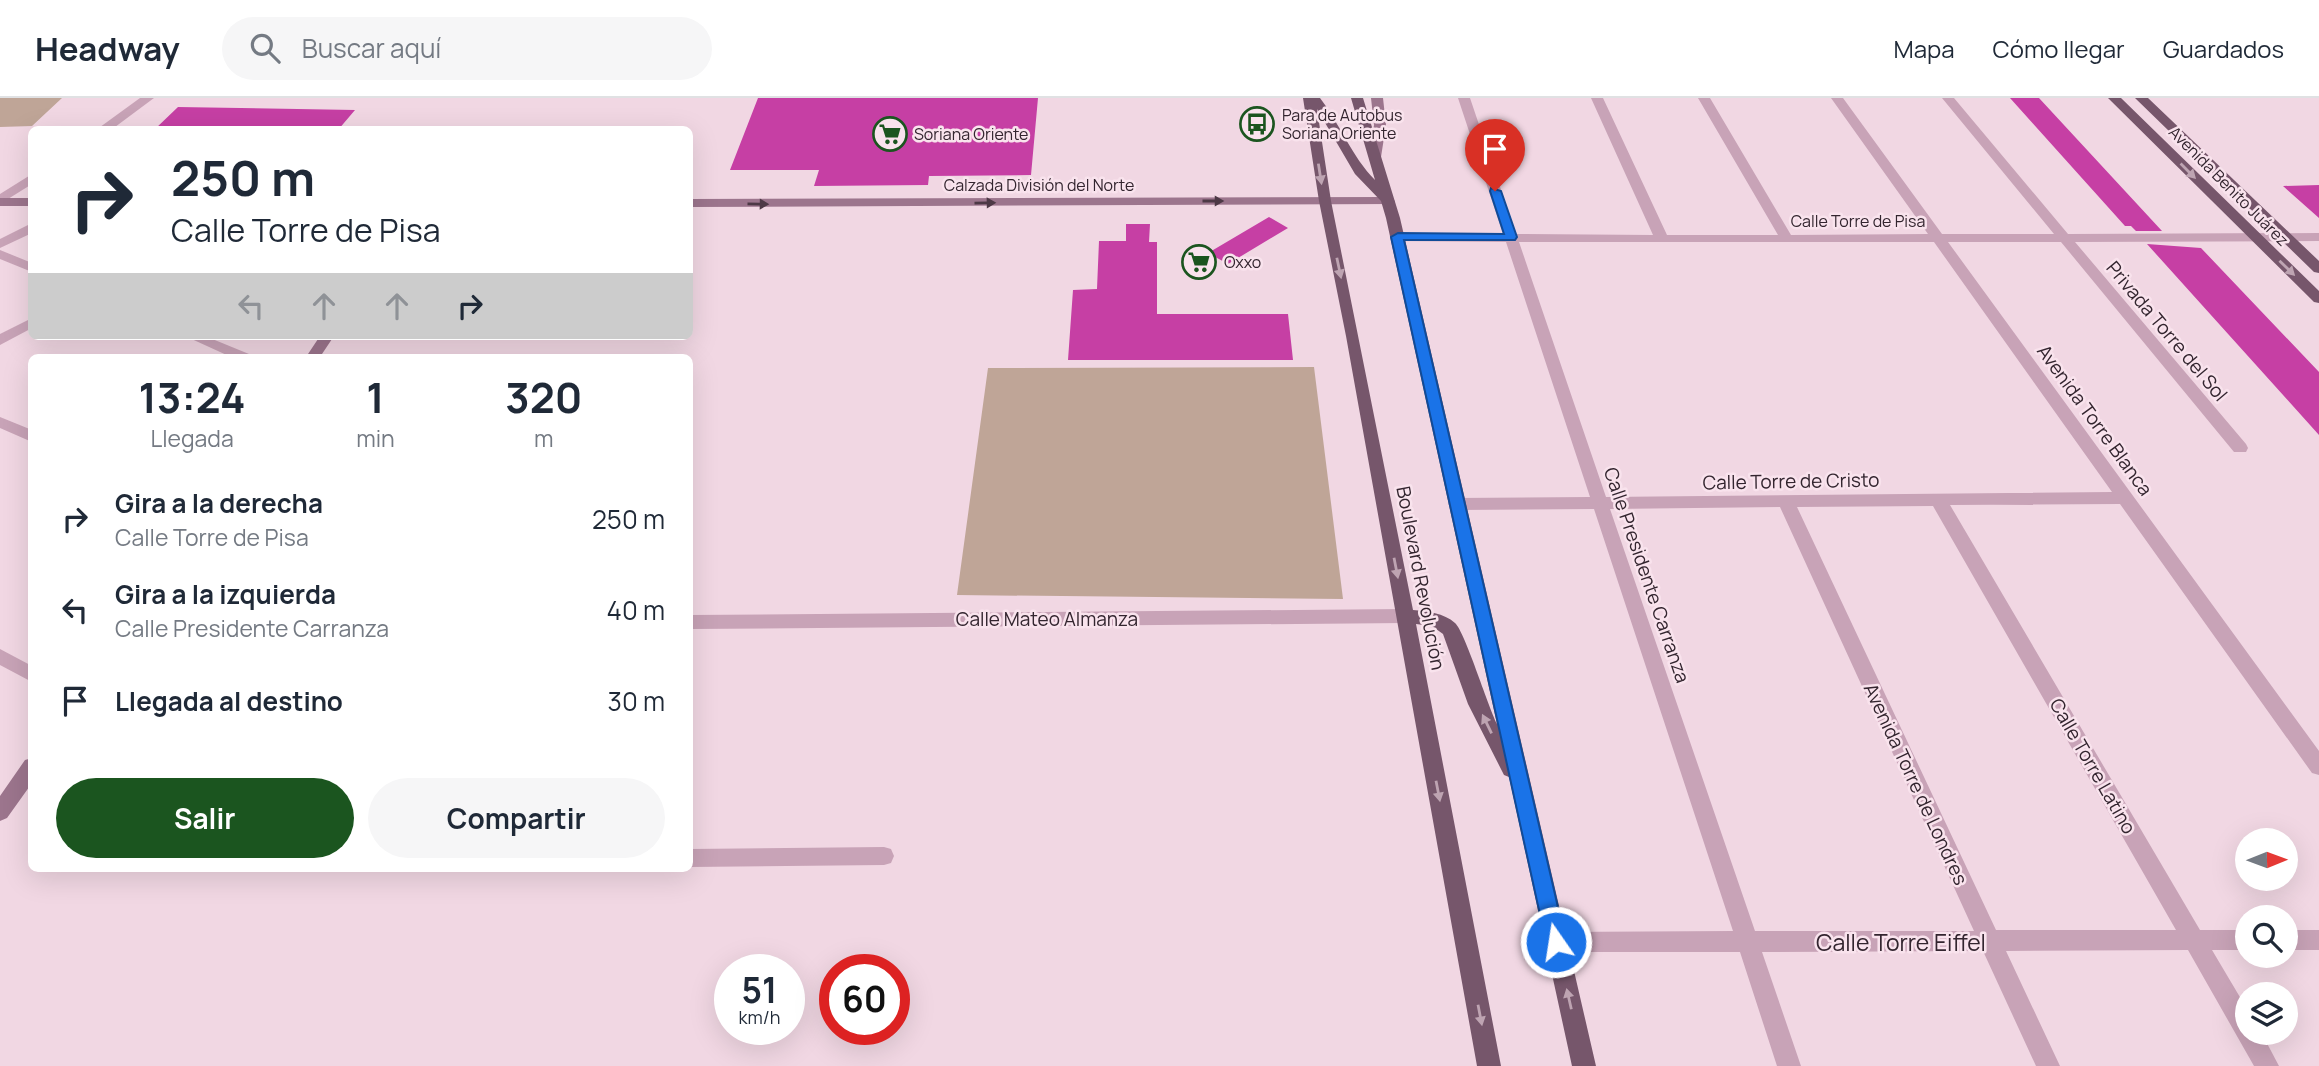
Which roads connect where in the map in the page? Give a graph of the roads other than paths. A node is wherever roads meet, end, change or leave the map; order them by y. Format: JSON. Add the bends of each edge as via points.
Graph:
{"nodes":[{"id":1,"x":148,"y":98,"type":"edge"},
{"id":2,"x":1312,"y":98,"type":"edge"},
{"id":3,"x":1357,"y":98,"type":"edge"},
{"id":4,"x":1377,"y":98,"type":"edge"},
{"id":5,"x":1464,"y":98,"type":"edge"},
{"id":6,"x":1597,"y":98,"type":"edge"},
{"id":7,"x":1704,"y":98,"type":"edge"},
{"id":8,"x":1837,"y":98,"type":"edge"},
{"id":9,"x":1948,"y":98,"type":"edge"},
{"id":10,"x":2114,"y":98,"type":"edge"},
{"id":11,"x":2141,"y":98,"type":"edge"},
{"id":12,"x":108,"y":126,"type":"edge"},
{"id":13,"x":1375,"y":157,"type":"junction"},
{"id":14,"x":28,"y":181,"type":"edge"},
{"id":15,"x":0,"y":201,"type":"edge"},
{"id":16,"x":1325,"y":201,"type":"junction"},
{"id":17,"x":1389,"y":201,"type":"junction"},
{"id":18,"x":28,"y":202,"type":"edge"},
{"id":19,"x":693,"y":203,"type":"edge"},
{"id":20,"x":28,"y":229,"type":"edge"},
{"id":21,"x":1398,"y":237,"type":"junction"},
{"id":22,"x":1511,"y":237,"type":"junction"},
{"id":23,"x":2256,"y":237,"type":"junction"},
{"id":24,"x":2286,"y":237,"type":"junction"},
{"id":25,"x":2319,"y":237,"type":"edge"},
{"id":26,"x":1939,"y":238,"type":"junction"},
{"id":27,"x":2065,"y":238,"type":"junction"},
{"id":28,"x":1662,"y":239,"type":"junction"},
{"id":29,"x":1787,"y":239,"type":"junction"},
{"id":30,"x":0,"y":244,"type":"edge"},
{"id":31,"x":0,"y":254,"type":"edge"},
{"id":32,"x":28,"y":266,"type":"edge"},
{"id":33,"x":2319,"y":269,"type":"edge"},
{"id":34,"x":2319,"y":299,"type":"edge"},
{"id":35,"x":28,"y":324,"type":"edge"},
{"id":36,"x":0,"y":340,"type":"edge"},
{"id":37,"x":202,"y":340,"type":"edge"},
{"id":38,"x":237,"y":354,"type":"edge"},
{"id":39,"x":0,"y":422,"type":"edge"},
{"id":40,"x":28,"y":435,"type":"edge"},
{"id":41,"x":2240,"y":448,"type":"dead end"},
{"id":42,"x":2126,"y":498,"type":"junction"},
{"id":43,"x":1938,"y":500,"type":"junction"},
{"id":44,"x":1786,"y":502,"type":"junction"},
{"id":45,"x":1456,"y":504,"type":"junction"},
{"id":46,"x":1601,"y":504,"type":"junction"},
{"id":47,"x":1405,"y":616,"type":"junction"},
{"id":48,"x":693,"y":622,"type":"edge"},
{"id":49,"x":0,"y":656,"type":"edge"},
{"id":50,"x":28,"y":672,"type":"edge"},
{"id":51,"x":2319,"y":766,"type":"edge"},
{"id":52,"x":28,"y":772,"type":"edge"},
{"id":53,"x":1520,"y":784,"type":"junction"},
{"id":54,"x":0,"y":812,"type":"edge"},
{"id":55,"x":884,"y":856,"type":"dead end"},
{"id":56,"x":693,"y":858,"type":"edge"},
{"id":57,"x":2194,"y":940,"type":"junction"},
{"id":58,"x":2235,"y":940,"type":"edge"},
{"id":59,"x":2298,"y":940,"type":"edge"},
{"id":60,"x":2319,"y":940,"type":"edge"},
{"id":61,"x":1989,"y":941,"type":"junction"},
{"id":62,"x":1556,"y":942,"type":"junction"},
{"id":63,"x":1748,"y":942,"type":"junction"},
{"id":64,"x":2235,"y":1011,"type":"edge"},
{"id":65,"x":2255,"y":1045,"type":"edge"},
{"id":66,"x":1489,"y":1066,"type":"edge"},
{"id":67,"x":1584,"y":1066,"type":"edge"},
{"id":68,"x":1789,"y":1066,"type":"edge"},
{"id":69,"x":2048,"y":1066,"type":"edge"},
{"id":70,"x":2267,"y":1066,"type":"edge"}],
"edges":[{"from":1,"to":12,"type":"street"},
{"from":2,"to":16,"type":"main road","name":"Boulevard Revolución","one_way":true},
{"from":2,"to":17,"type":"main road","via":[[1328,116],[1359,172]]},
{"from":3,"to":13,"type":"main road"},
{"from":4,"to":13,"type":"main road","via":[[1380,125]]},
{"from":5,"to":22,"type":"street","name":"Calle Presidente Carranza"},
{"from":6,"to":28,"type":"street"},
{"from":7,"to":29,"type":"street"},
{"from":8,"to":26,"type":"street","name":"Avenida Torre Blanca"},
{"from":9,"to":27,"type":"street","name":"Privada Torre del Sol"},
{"from":10,"to":23,"type":"main road","name":"Avenida Benito Juárez","one_way":true},
{"from":11,"to":24,"type":"main road","name":"Avenida Benito Juárez"},
{"from":13,"to":17,"type":"main road"},
{"from":14,"to":15,"type":"street"},
{"from":15,"to":18,"type":"main road"},
{"from":16,"to":17,"type":"main road","name":"Calzada División del Norte"},
{"from":19,"to":16,"type":"main road","name":"Calzada División del Norte","one_way":true},
{"from":16,"to":47,"type":"main road","name":"Boulevard Revolución","one_way":true},
{"from":17,"to":21,"type":"main road"},
{"from":20,"to":30,"type":"street"},
{"from":21,"to":22,"type":"street","name":"Calle Torre de Pisa"},
{"from":21,"to":45,"type":"main road"},
{"from":22,"to":28,"type":"street","name":"Calle Torre de Pisa"},
{"from":22,"to":46,"type":"street","name":"Calle Presidente Carranza"},
{"from":23,"to":24,"type":"street","name":"Calle Torre de Pisa"},
{"from":23,"to":27,"type":"street","name":"Calle Torre de Pisa"},
{"from":23,"to":34,"type":"main road","name":"Avenida Benito Juárez","one_way":true},
{"from":24,"to":25,"type":"street","name":"Calle Torre de Pisa"},
{"from":24,"to":33,"type":"main road","name":"Avenida Benito Juárez"},
{"from":26,"to":27,"type":"street","name":"Calle Torre de Pisa"},
{"from":26,"to":29,"type":"street","name":"Calle Torre de Pisa"},
{"from":26,"to":42,"type":"street","name":"Avenida Torre Blanca"},
{"from":27,"to":41,"type":"street","name":"Privada Torre del Sol"},
{"from":28,"to":29,"type":"street","name":"Calle Torre de Pisa"},
{"from":31,"to":32,"type":"street"},
{"from":35,"to":36,"type":"street"},
{"from":37,"to":38,"type":"street"},
{"from":39,"to":40,"type":"street"},
{"from":42,"to":43,"type":"street","name":"Calle Torre de Cristo"},
{"from":42,"to":51,"type":"street","name":"Avenida Torre Blanca"},
{"from":43,"to":44,"type":"street","name":"Calle Torre de Cristo"},
{"from":43,"to":57,"type":"street","name":"Calle Torre Latino"},
{"from":44,"to":46,"type":"street","name":"Calle Torre de Cristo"},
{"from":44,"to":61,"type":"street","name":"Avenida Torre de Londres"},
{"from":45,"to":46,"type":"street","name":"Calle Torre de Cristo"},
{"from":45,"to":53,"type":"main road"},
{"from":46,"to":63,"type":"street","name":"Calle Presidente Carranza"},
{"from":47,"to":48,"type":"street","name":"Calle Mateo Almanza"},
{"from":53,"to":47,"type":"main road","one_way":true,"via":[[1477,704],[1451,630],[1435,620]]},
{"from":47,"to":66,"type":"main road","name":"Boulevard Revolución","one_way":true},
{"from":49,"to":50,"type":"street"},
{"from":52,"to":54,"type":"main road"},
{"from":53,"to":62,"type":"main road"},
{"from":55,"to":56,"type":"street"},
{"from":57,"to":58,"type":"street","name":"Calle Torre Eiffel"},
{"from":57,"to":61,"type":"street","name":"Calle Torre Eiffel"},
{"from":57,"to":64,"type":"street","name":"Calle Torre Latino"},
{"from":59,"to":60,"type":"street"},
{"from":61,"to":63,"type":"street","name":"Calle Torre Eiffel"},
{"from":61,"to":69,"type":"street","name":"Avenida Torre de Londres"},
{"from":62,"to":63,"type":"street","name":"Calle Torre Eiffel"},
{"from":67,"to":62,"type":"main road","one_way":true},
{"from":63,"to":68,"type":"street","name":"Calle Presidente Carranza"},
{"from":65,"to":70,"type":"street","name":"Calle Torre Latino"}]}
